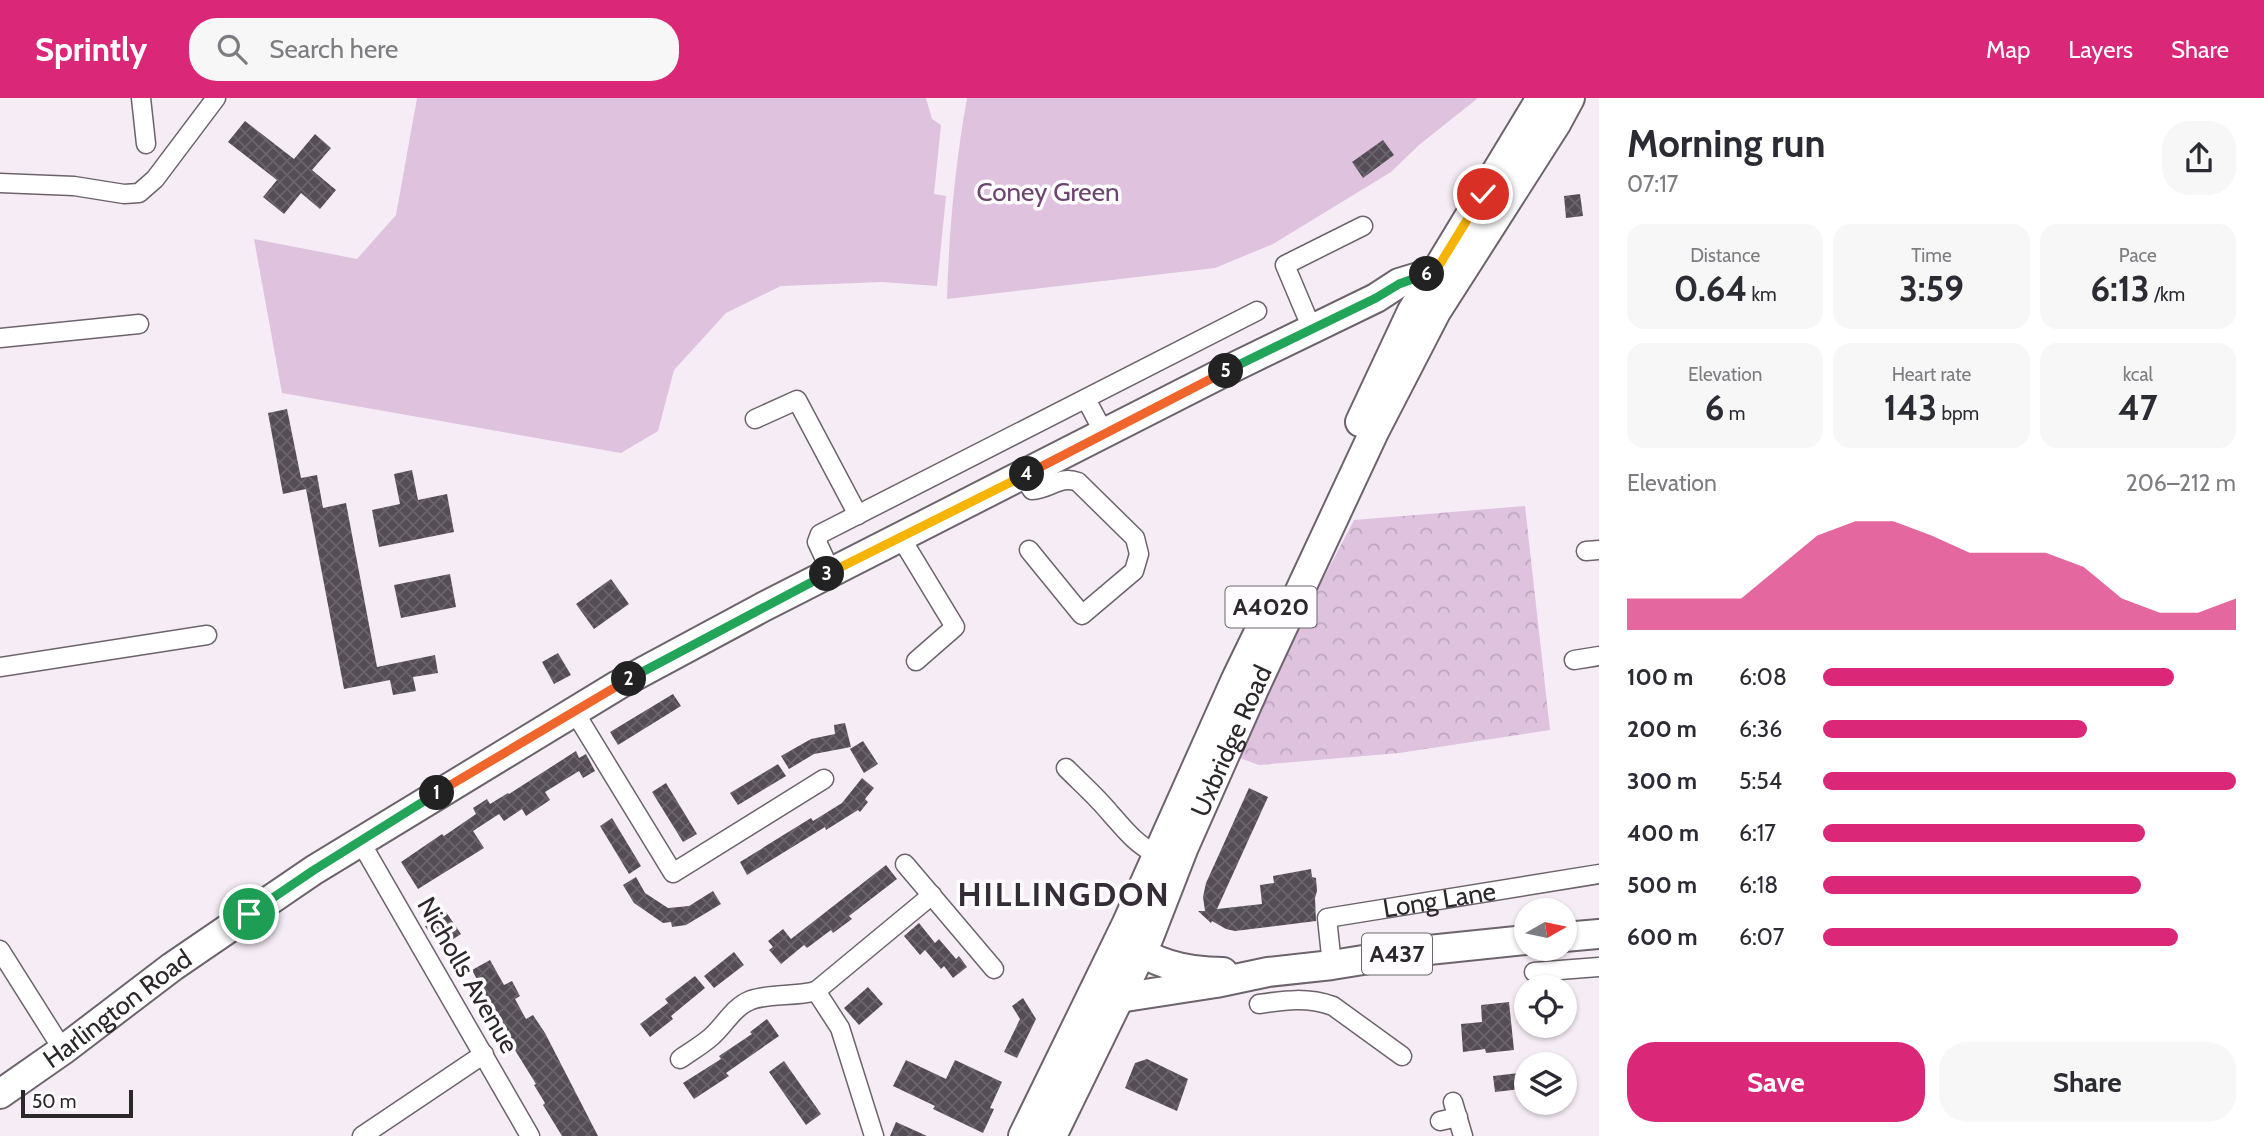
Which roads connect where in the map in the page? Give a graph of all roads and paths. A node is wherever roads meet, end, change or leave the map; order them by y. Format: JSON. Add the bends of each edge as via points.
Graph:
{"nodes":[{"id":1,"x":141,"y":98,"type":"edge"},
{"id":2,"x":216,"y":98,"type":"edge"},
{"id":3,"x":1541,"y":98,"type":"edge"},
{"id":4,"x":1570,"y":98,"type":"edge"},
{"id":5,"x":146,"y":144,"type":"dead end"},
{"id":6,"x":0,"y":183,"type":"edge"},
{"id":7,"x":1363,"y":226,"type":"dead end"},
{"id":8,"x":1435,"y":272,"type":"junction"},
{"id":9,"x":1376,"y":298,"type":"junction"},
{"id":10,"x":1257,"y":311,"type":"dead end"},
{"id":11,"x":1424,"y":311,"type":"junction"},
{"id":12,"x":139,"y":324,"type":"dead end"},
{"id":13,"x":1312,"y":329,"type":"junction"},
{"id":14,"x":0,"y":338,"type":"edge"},
{"id":15,"x":1086,"y":399,"type":"junction"},
{"id":16,"x":755,"y":419,"type":"dead end"},
{"id":17,"x":1104,"y":433,"type":"junction"},
{"id":18,"x":1023,"y":476,"type":"junction"},
{"id":19,"x":858,"y":515,"type":"junction"},
{"id":20,"x":901,"y":538,"type":"junction"},
{"id":21,"x":1029,"y":550,"type":"dead end"},
{"id":22,"x":831,"y":572,"type":"junction"},
{"id":23,"x":207,"y":635,"type":"dead end"},
{"id":24,"x":1599,"y":656,"type":"edge"},
{"id":25,"x":1574,"y":660,"type":"dead end"},
{"id":26,"x":916,"y":661,"type":"dead end"},
{"id":27,"x":0,"y":667,"type":"edge"},
{"id":28,"x":574,"y":711,"type":"junction"},
{"id":29,"x":1066,"y":768,"type":"dead end"},
{"id":30,"x":824,"y":779,"type":"dead end"},
{"id":31,"x":360,"y":841,"type":"junction"},
{"id":32,"x":1156,"y":855,"type":"junction"},
{"id":33,"x":905,"y":864,"type":"dead end"},
{"id":34,"x":1599,"y":874,"type":"edge"},
{"id":35,"x":932,"y":895,"type":"junction"},
{"id":36,"x":1599,"y":934,"type":"edge"},
{"id":37,"x":1577,"y":936,"type":"edge"},
{"id":38,"x":1134,"y":938,"type":"junction"},
{"id":39,"x":1514,"y":941,"type":"edge"},
{"id":40,"x":0,"y":950,"type":"edge"},
{"id":41,"x":1332,"y":965,"type":"junction"},
{"id":42,"x":1599,"y":967,"type":"edge"},
{"id":43,"x":994,"y":969,"type":"dead end"},
{"id":44,"x":1269,"y":971,"type":"junction"},
{"id":45,"x":1534,"y":972,"type":"dead end"},
{"id":46,"x":816,"y":991,"type":"junction"},
{"id":47,"x":1119,"y":998,"type":"junction"},
{"id":48,"x":1289,"y":999,"type":"junction"},
{"id":49,"x":1259,"y":1004,"type":"dead end"},
{"id":50,"x":63,"y":1050,"type":"junction"},
{"id":51,"x":484,"y":1054,"type":"junction"},
{"id":52,"x":1402,"y":1056,"type":"dead end"},
{"id":53,"x":680,"y":1059,"type":"dead end"},
{"id":54,"x":0,"y":1094,"type":"edge"},
{"id":55,"x":1440,"y":1121,"type":"dead end"},
{"id":56,"x":362,"y":1136,"type":"edge"},
{"id":57,"x":530,"y":1136,"type":"edge"},
{"id":58,"x":874,"y":1136,"type":"edge"},
{"id":59,"x":1023,"y":1136,"type":"edge"},
{"id":60,"x":1052,"y":1136,"type":"edge"},
{"id":61,"x":1463,"y":1136,"type":"edge"}],
"edges":[{"from":1,"to":5,"type":"street"},
{"from":2,"to":6,"type":"street","via":[[155,179],[139,192]]},
{"from":3,"to":8,"type":"main road","name":"Uxbridge Road","number":"A4020"},
{"from":4,"to":11,"type":"main road","name":"Uxbridge Road","number":"A4020"},
{"from":7,"to":13,"type":"street","via":[[1285,264]]},
{"from":8,"to":9,"type":"main road","name":"Harlington Road","via":[[1399,284]]},
{"from":8,"to":11,"type":"main road","name":"Uxbridge Road","number":"A4020"},
{"from":9,"to":11,"type":"main road"},
{"from":9,"to":13,"type":"main road","name":"Harlington Road"},
{"from":10,"to":15,"type":"street"},
{"from":11,"to":32,"type":"main road","name":"Uxbridge Road","number":"A4020","via":[[1236,679]]},
{"from":11,"to":38,"type":"main road","name":"Uxbridge Road","number":"A4020","via":[[1374,432],[1184,846]]},
{"from":12,"to":14,"type":"street"},
{"from":13,"to":17,"type":"main road","name":"Harlington Road"},
{"from":15,"to":17,"type":"street"},
{"from":15,"to":19,"type":"street"},
{"from":16,"to":19,"type":"street","via":[[797,400]]},
{"from":17,"to":18,"type":"main road","name":"Harlington Road"},
{"from":18,"to":20,"type":"main road","name":"Harlington Road"},
{"from":18,"to":21,"type":"street","via":[[1032,490],[1065,479],[1078,482],[1135,538],[1139,554],[1134,571],[1082,615]]},
{"from":19,"to":22,"type":"street","via":[[817,538]]},
{"from":20,"to":22,"type":"main road","name":"Harlington Road"},
{"from":20,"to":26,"type":"street","via":[[955,627]]},
{"from":22,"to":28,"type":"main road","name":"Harlington Road"},
{"from":23,"to":27,"type":"street"},
{"from":24,"to":25,"type":"street"},
{"from":28,"to":30,"type":"street","via":[[673,873]]},
{"from":28,"to":31,"type":"main road","name":"Harlington Road"},
{"from":29,"to":32,"type":"street","via":[[1124,832]]},
{"from":31,"to":50,"type":"main road","name":"Harlington Road","via":[[202,946]]},
{"from":31,"to":51,"type":"street","name":"Nicholls Avenue"},
{"from":32,"to":38,"type":"main road","name":"Uxbridge Road","number":"A4020"},
{"from":33,"to":35,"type":"street"},
{"from":34,"to":41,"type":"street","name":"Long Lane","via":[[1327,918]]},
{"from":35,"to":43,"type":"street"},
{"from":35,"to":46,"type":"street"},
{"from":36,"to":37,"type":"main road"},
{"from":38,"to":44,"type":"main road","name":"Long Lane","number":"A437"},
{"from":38,"to":47,"type":"main road","name":"Uxbridge Road","number":"A4020"},
{"from":38,"to":59,"type":"main road","name":"Uxbridge Road","number":"A4020"},
{"from":39,"to":41,"type":"main road","name":"Long Lane","number":"A437"},
{"from":40,"to":50,"type":"street"},
{"from":41,"to":44,"type":"main road","name":"Long Lane","number":"A437"},
{"from":42,"to":45,"type":"street"},
{"from":44,"to":47,"type":"main road","name":"Long Lane","number":"A437"},
{"from":44,"to":48,"type":"street"},
{"from":46,"to":53,"type":"street","via":[[750,1000]]},
{"from":46,"to":58,"type":"street","via":[[840,1028]]},
{"from":47,"to":60,"type":"main road","name":"Uxbridge Road","number":"A4020"},
{"from":48,"to":49,"type":"street"},
{"from":48,"to":52,"type":"street","via":[[1333,1006]]},
{"from":50,"to":54,"type":"main road","name":"Harlington Road"},
{"from":51,"to":56,"type":"street"},
{"from":51,"to":57,"type":"street","name":"Nicholls Avenue"},
{"from":55,"to":61,"type":"street","via":[[1456,1109]]}]}
